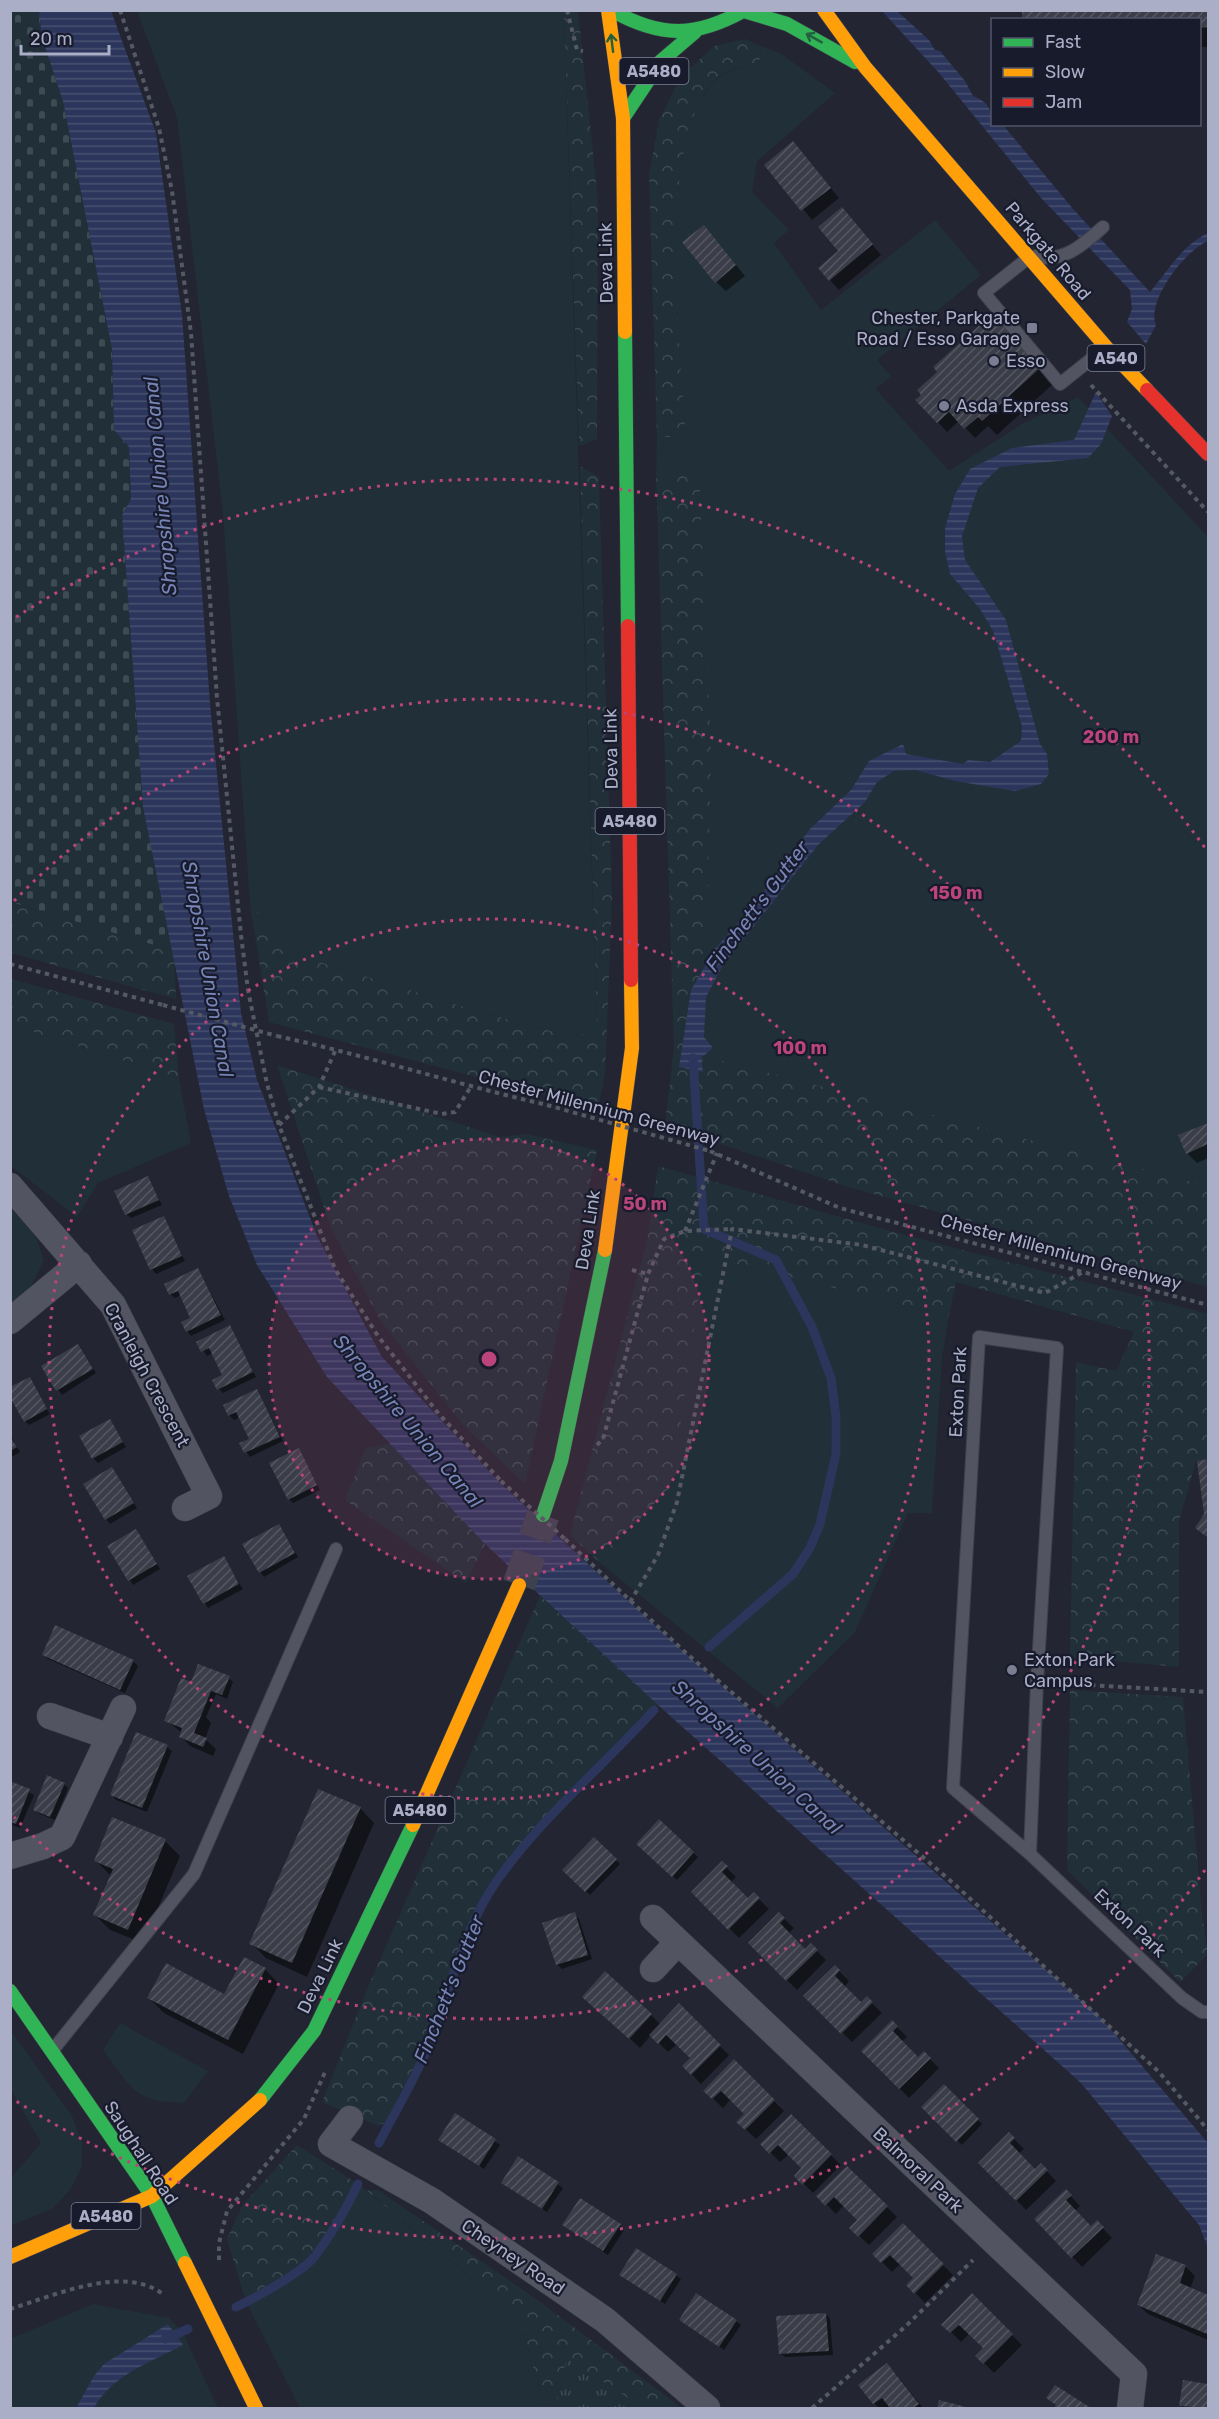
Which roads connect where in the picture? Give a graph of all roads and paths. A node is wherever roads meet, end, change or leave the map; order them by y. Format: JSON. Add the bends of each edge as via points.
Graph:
{"nodes":[{"id":1,"x":120,"y":10,"type":"edge"},
{"id":2,"x":609,"y":10,"type":"edge"},
{"id":3,"x":824,"y":10,"type":"edge"},
{"id":4,"x":745,"y":11,"type":"edge"},
{"id":5,"x":695,"y":32,"type":"junction"},
{"id":6,"x":865,"y":67,"type":"junction"},
{"id":7,"x":623,"y":118,"type":"junction"},
{"id":8,"x":1103,"y":227,"type":"dead end"},
{"id":9,"x":1029,"y":255,"type":"junction"},
{"id":10,"x":1106,"y":347,"type":"junction"},
{"id":11,"x":1209,"y":454,"type":"edge"},
{"id":12,"x":10,"y":964,"type":"edge"},
{"id":13,"x":336,"y":1049,"type":"junction"},
{"id":14,"x":319,"y":1087,"type":"junction"},
{"id":15,"x":470,"y":1088,"type":"junction"},
{"id":16,"x":279,"y":1125,"type":"junction"},
{"id":17,"x":717,"y":1153,"type":"junction"},
{"id":18,"x":10,"y":1186,"type":"edge"},
{"id":19,"x":732,"y":1228,"type":"junction"},
{"id":20,"x":685,"y":1231,"type":"junction"},
{"id":21,"x":79,"y":1264,"type":"junction"},
{"id":22,"x":631,"y":1270,"type":"dead end"},
{"id":23,"x":1083,"y":1272,"type":"junction"},
{"id":24,"x":648,"y":1274,"type":"junction"},
{"id":25,"x":1209,"y":1305,"type":"edge"},
{"id":26,"x":10,"y":1321,"type":"edge"},
{"id":27,"x":590,"y":1451,"type":"dead end"},
{"id":28,"x":185,"y":1508,"type":"dead end"},
{"id":29,"x":543,"y":1515,"type":"tunnel mouth"},
{"id":30,"x":336,"y":1549,"type":"dead end"},
{"id":31,"x":519,"y":1585,"type":"tunnel mouth"},
{"id":32,"x":630,"y":1602,"type":"junction"},
{"id":33,"x":1037,"y":1682,"type":"junction"},
{"id":34,"x":1209,"y":1692,"type":"edge"},
{"id":35,"x":123,"y":1708,"type":"dead end"},
{"id":36,"x":50,"y":1716,"type":"dead end"},
{"id":37,"x":110,"y":1737,"type":"junction"},
{"id":38,"x":1030,"y":1854,"type":"junction"},
{"id":39,"x":10,"y":1856,"type":"edge"},
{"id":40,"x":653,"y":1918,"type":"dead end"},
{"id":41,"x":678,"y":1942,"type":"junction"},
{"id":42,"x":653,"y":1969,"type":"dead end"},
{"id":43,"x":10,"y":1991,"type":"edge"},
{"id":44,"x":1209,"y":2012,"type":"edge"},
{"id":45,"x":52,"y":2051,"type":"junction"},
{"id":46,"x":350,"y":2119,"type":"dead end"},
{"id":47,"x":1209,"y":2130,"type":"edge"},
{"id":48,"x":152,"y":2196,"type":"junction"},
{"id":49,"x":993,"y":2241,"type":"junction"},
{"id":50,"x":10,"y":2257,"type":"edge"},
{"id":51,"x":256,"y":2409,"type":"edge"},
{"id":52,"x":707,"y":2409,"type":"edge"},
{"id":53,"x":812,"y":2409,"type":"edge"},
{"id":54,"x":1130,"y":2409,"type":"edge"}],
"edges":[{"from":1,"to":16,"type":"path","via":[[159,129],[172,191],[191,333],[217,698],[242,935],[256,1034]]},
{"from":2,"to":5,"type":"main road","number":"A540","via":[[634,25],[664,33]]},
{"from":7,"to":2,"type":"main road","name":"Deva Link","number":"A5480","one_way":true},
{"from":3,"to":6,"type":"main road","name":"Parkgate Road","number":"A540"},
{"from":4,"to":5,"type":"main road","number":"A540","via":[[721,25]]},
{"from":6,"to":4,"type":"main road","name":"Parkgate Road","number":"A540","one_way":true,"via":[[787,24]]},
{"from":5,"to":7,"type":"main road","number":"A5480","via":[[661,61]]},
{"from":6,"to":9,"type":"main road","name":"Parkgate Road","number":"A540"},
{"from":7,"to":29,"type":"main road","name":"Deva Link","number":"A5480","via":[[632,1048],[603,1262],[561,1461]]},
{"from":8,"to":9,"type":"lane","via":[[1076,250],[1044,258]]},
{"from":9,"to":10,"type":"main road","name":"Parkgate Road","number":"A540"},
{"from":9,"to":10,"type":"lane","via":[[984,293],[1029,348],[1060,384]]},
{"from":10,"to":11,"type":"main road","name":"Parkgate Road","number":"A540"},
{"from":12,"to":13,"type":"path","name":"Chester Millennium Greenway","bridge":true},
{"from":13,"to":14,"type":"path"},
{"from":13,"to":15,"type":"path","name":"Chester Millennium Greenway"},
{"from":14,"to":15,"type":"path","via":[[442,1114],[455,1113]]},
{"from":14,"to":16,"type":"path"},
{"from":15,"to":17,"type":"path","name":"Chester Millennium Greenway","bridge":true,"via":[[547,1105]]},
{"from":16,"to":32,"type":"path","bridge":true,"via":[[335,1269],[378,1336],[438,1413],[501,1481]]},
{"from":17,"to":20,"type":"path"},
{"from":17,"to":23,"type":"path","name":"Chester Millennium Greenway","via":[[840,1208]]},
{"from":18,"to":21,"type":"street","name":"Cranleigh Crescent"},
{"from":19,"to":20,"type":"path"},
{"from":19,"to":23,"type":"path","via":[[862,1245],[1045,1293]]},
{"from":19,"to":32,"type":"path","via":[[677,1502],[658,1555]]},
{"from":20,"to":24,"type":"path","via":[[664,1239]]},
{"from":21,"to":26,"type":"street"},
{"from":21,"to":28,"type":"street","name":"Cranleigh Crescent","via":[[113,1305],[209,1496]]},
{"from":22,"to":24,"type":"path"},
{"from":23,"to":25,"type":"path","name":"Chester Millennium Greenway"},
{"from":24,"to":27,"type":"path","via":[[603,1439]]},
{"from":30,"to":45,"type":"lane","via":[[194,1874]]},
{"from":31,"to":48,"type":"main road","name":"Deva Link","number":"A5480","via":[[438,1773],[314,2031],[268,2093]]},
{"from":32,"to":47,"type":"path","via":[[953,1882],[1159,2072]]},
{"from":33,"to":34,"type":"path"},
{"from":33,"to":38,"type":"lane","name":"Exton Park"},
{"from":33,"to":38,"type":"lane","name":"Exton Park","via":[[1057,1348],[979,1337],[953,1788]]},
{"from":35,"to":37,"type":"street"},
{"from":36,"to":37,"type":"street"},
{"from":37,"to":39,"type":"street","via":[[63,1837]]},
{"from":38,"to":44,"type":"lane","name":"Exton Park","via":[[1182,1998],[1202,2012]]},
{"from":40,"to":41,"type":"street","name":"Balmoral Park"},
{"from":41,"to":42,"type":"street"},
{"from":41,"to":49,"type":"street","name":"Balmoral Park"},
{"from":43,"to":45,"type":"main road","name":"Saughall Road"},
{"from":45,"to":48,"type":"main road","name":"Saughall Road"},
{"from":46,"to":52,"type":"street","name":"Cheyney Road","via":[[331,2144],[432,2201],[605,2320]]},
{"from":48,"to":50,"type":"main road","name":"Deva Link","number":"A5480"},
{"from":48,"to":51,"type":"main road","name":"Saughall Road"},
{"from":49,"to":53,"type":"path","via":[[906,2326]]},
{"from":49,"to":54,"type":"street","name":"Balmoral Park","via":[[1134,2374]]}]}
